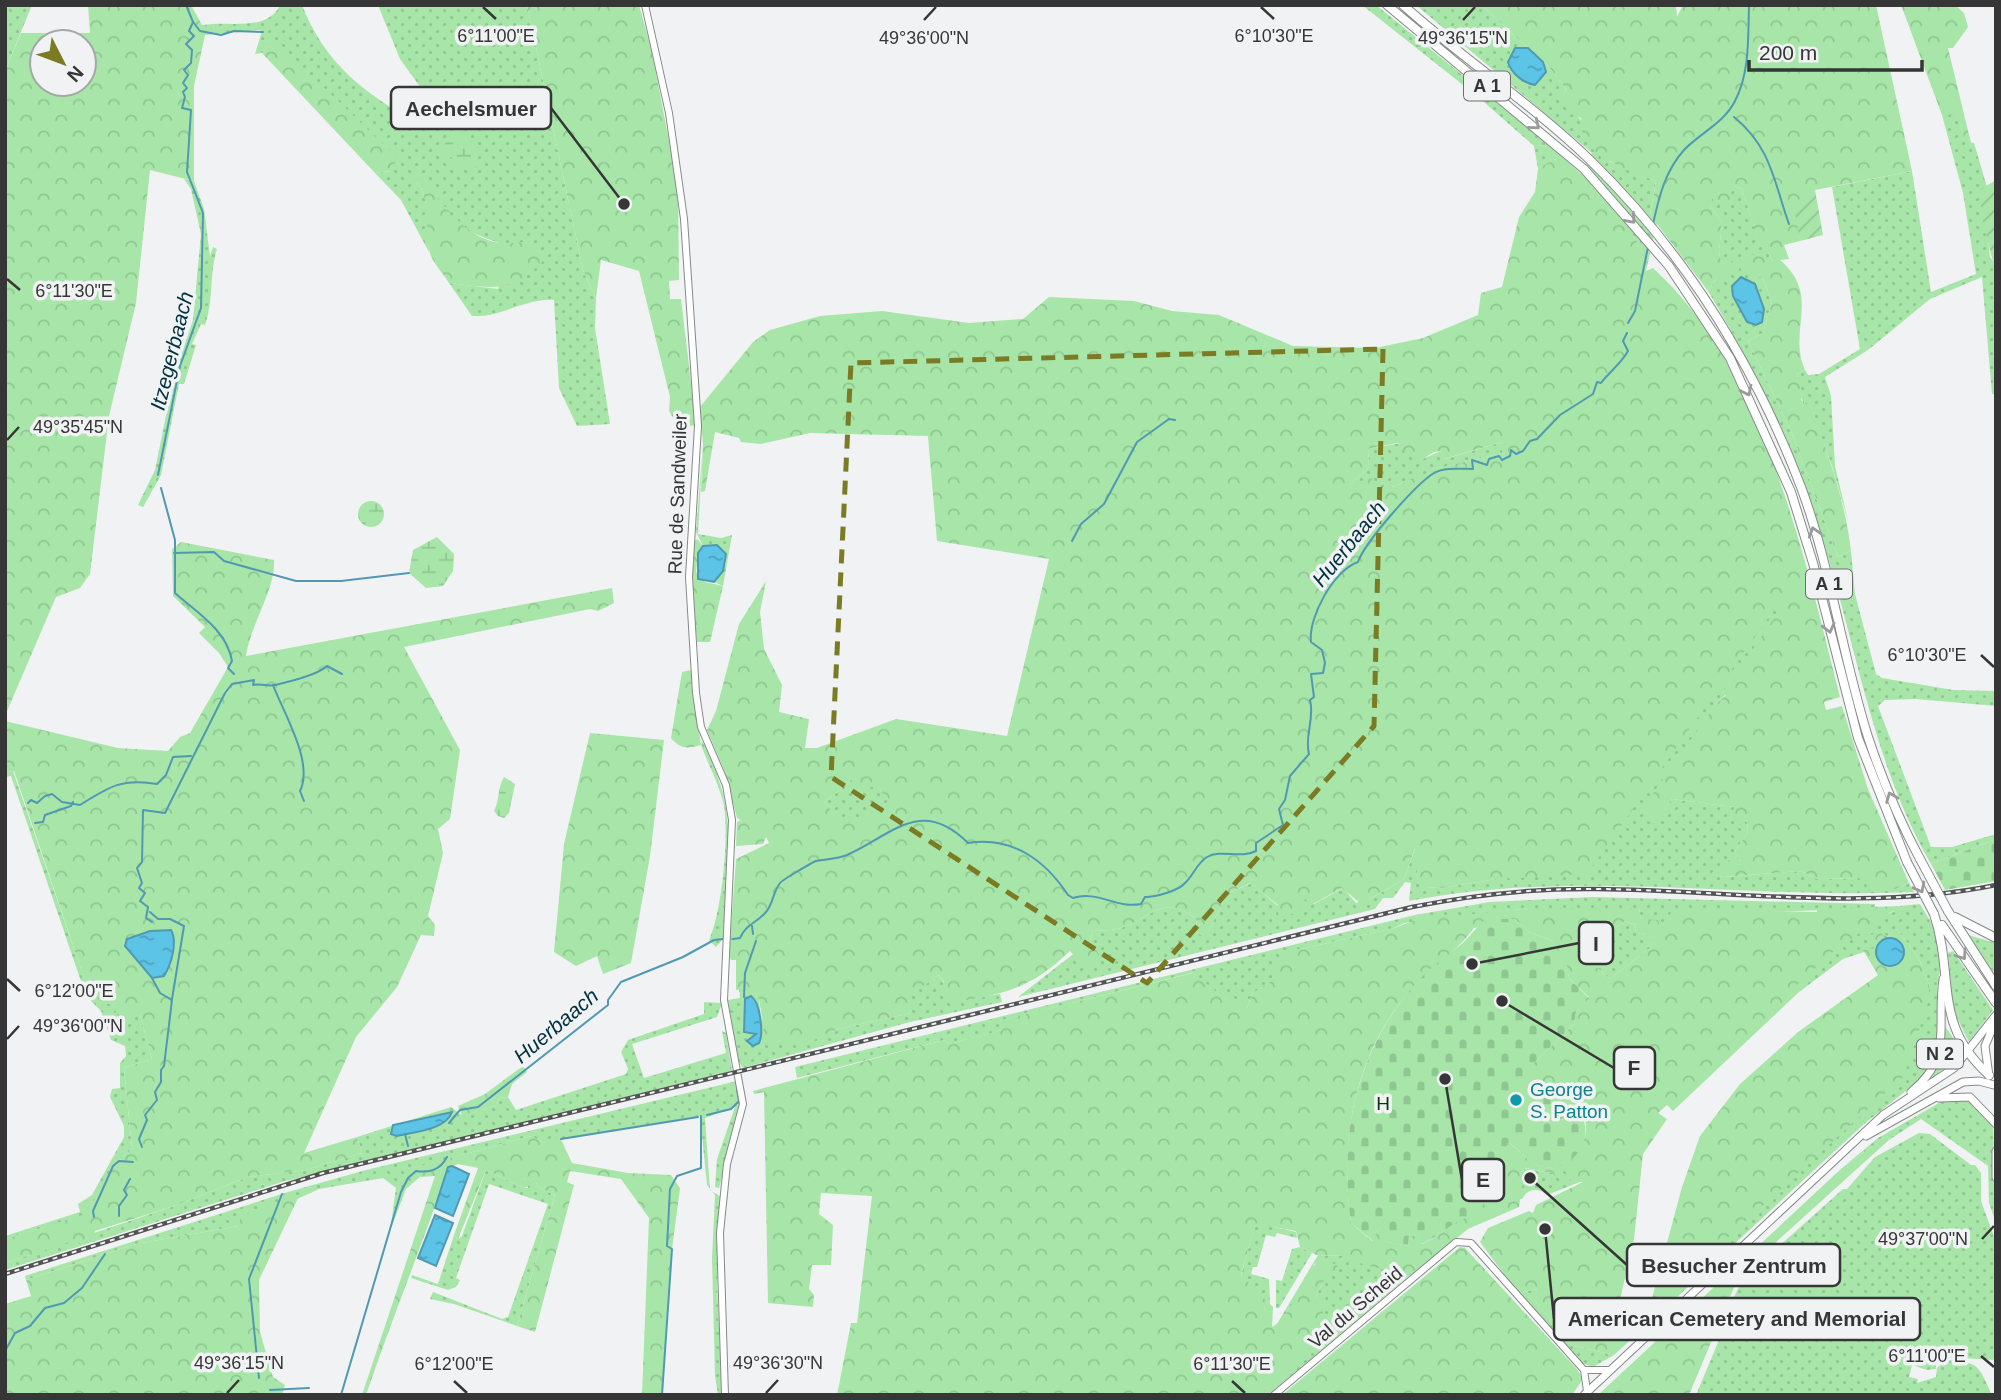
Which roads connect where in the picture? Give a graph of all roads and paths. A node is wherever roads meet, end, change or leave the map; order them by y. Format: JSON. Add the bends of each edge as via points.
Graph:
{"nodes":[{"id":1,"x":645,"y":5,"type":"edge"},
{"id":2,"x":1387,"y":5,"type":"edge"},
{"id":3,"x":1403,"y":5,"type":"edge"},
{"id":4,"x":1948,"y":911,"type":"junction"},
{"id":5,"x":1934,"y":914,"type":"junction"},
{"id":6,"x":1996,"y":938,"type":"edge"},
{"id":7,"x":1945,"y":968,"type":"junction"},
{"id":8,"x":1996,"y":986,"type":"edge"},
{"id":9,"x":1996,"y":1003,"type":"edge"},
{"id":10,"x":1996,"y":1017,"type":"edge"},
{"id":11,"x":1968,"y":1051,"type":"junction"},
{"id":12,"x":1989,"y":1075,"type":"junction"},
{"id":13,"x":1995,"y":1086,"type":"edge"},
{"id":14,"x":1931,"y":1100,"type":"junction"},
{"id":15,"x":1883,"y":1115,"type":"junction"},
{"id":16,"x":1996,"y":1124,"type":"edge"},
{"id":17,"x":1857,"y":1142,"type":"junction"},
{"id":18,"x":1996,"y":1152,"type":"edge"},
{"id":19,"x":1996,"y":1177,"type":"edge"},
{"id":20,"x":1584,"y":1370,"type":"junction"},
{"id":21,"x":1610,"y":1370,"type":"junction"},
{"id":22,"x":1585,"y":1393,"type":"edge"},
{"id":23,"x":725,"y":1395,"type":"edge"},
{"id":24,"x":1274,"y":1395,"type":"edge"}],
"edges":[{"from":1,"to":23,"type":"main road","name":"Rue de Sandweiler","via":[[682,199],[698,426],[689,590],[701,727],[731,803],[725,1012],[743,1104],[727,1164],[720,1233]]},
{"from":2,"to":5,"type":"highway","number":"A 1","one_way":true,"bridge":true,"via":[[1584,169],[1656,248],[1714,331],[1747,391],[1791,492],[1858,738],[1906,862]]},
{"from":4,"to":3,"type":"highway","number":"A 1","one_way":true,"bridge":true,"via":[[1902,824],[1868,737],[1801,489],[1756,386],[1717,318],[1657,233],[1589,159]]},
{"from":4,"to":6,"type":"highway","number":"A 1","via":[[1962,923]]},
{"from":4,"to":8,"type":"highway","number":"A 1"},
{"from":5,"to":7,"type":"highway","number":"N 2"},
{"from":5,"to":9,"type":"highway","number":"A 1","one_way":true},
{"from":7,"to":11,"type":"highway","number":"N 2","via":[[1949,1014]]},
{"from":7,"to":15,"type":"main road","number":"N 2","via":[[1936,1065],[1924,1082]]},
{"from":10,"to":11,"type":"main road","number":"N 2"},
{"from":10,"to":12,"type":"main road","via":[[1985,1046]]},
{"from":11,"to":12,"type":"highway","number":"N 2"},
{"from":11,"to":15,"type":"main road","number":"N 2","via":[[1936,1082]]},
{"from":12,"to":13,"type":"main road"},
{"from":13,"to":14,"type":"main road","number":"N 2","via":[[1964,1082]]},
{"from":14,"to":16,"type":"main road","via":[[1970,1097]]},
{"from":14,"to":17,"type":"main road","number":"N 2"},
{"from":15,"to":17,"type":"main road","number":"N 2"},
{"from":17,"to":21,"type":"main road","number":"N 2"},
{"from":18,"to":19,"type":"main road"},
{"from":20,"to":21,"type":"main road"},
{"from":20,"to":22,"type":"main road"},
{"from":20,"to":24,"type":"main road","name":"Val du Scheid","via":[[1471,1243],[1456,1242]]},
{"from":21,"to":22,"type":"main road","number":"N 2"}]}
